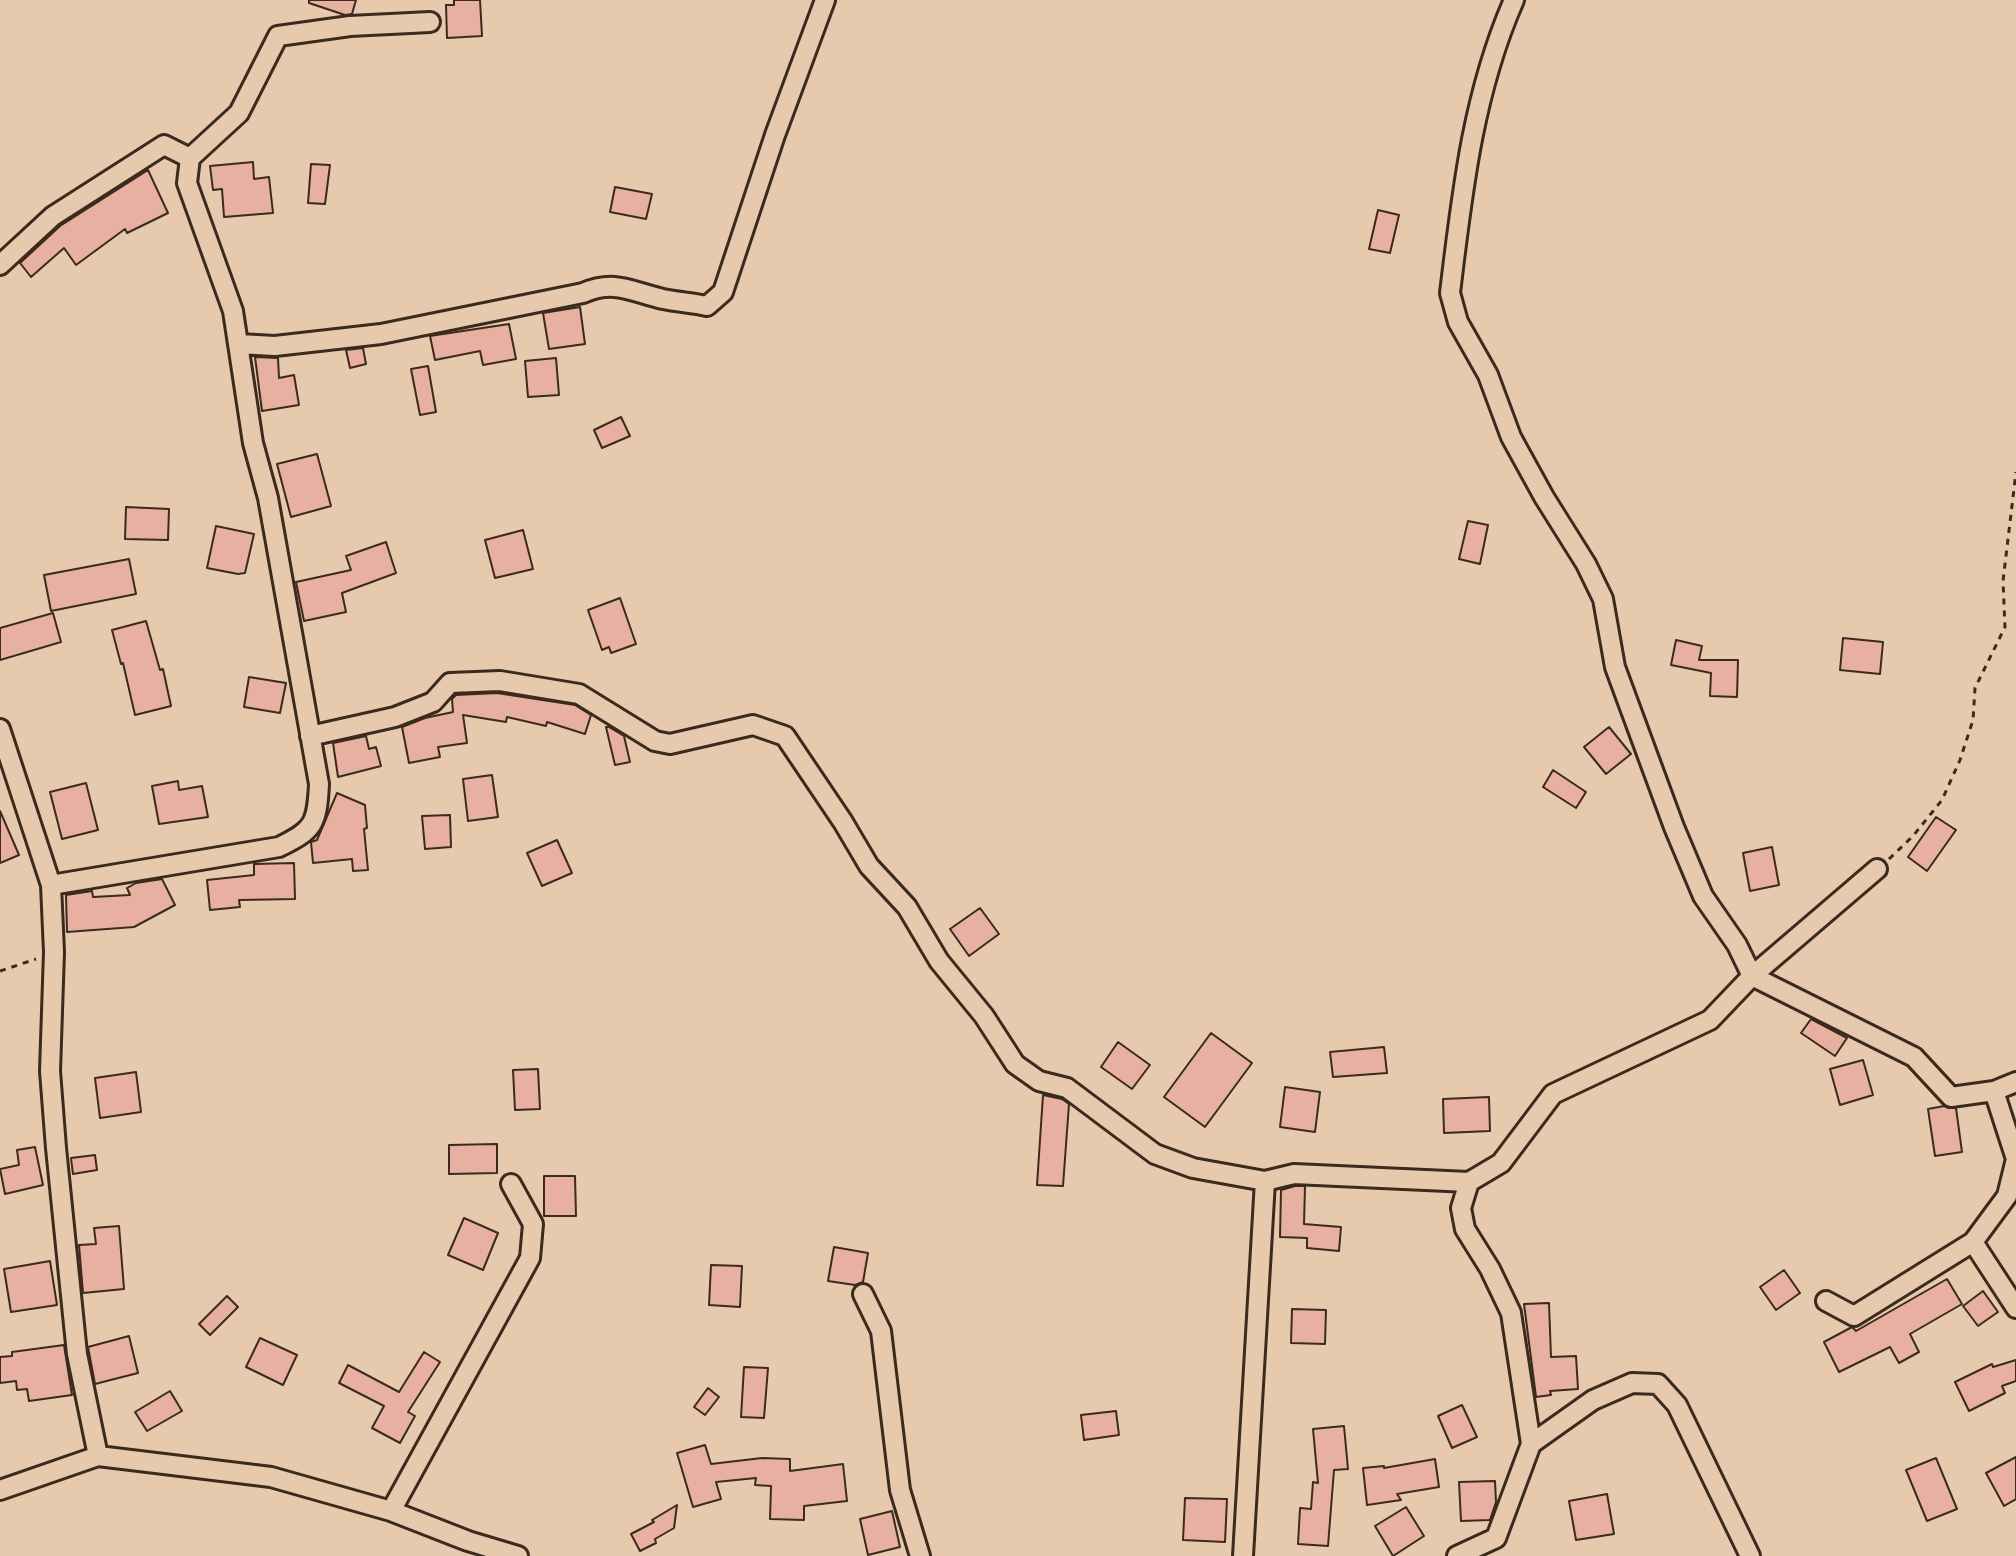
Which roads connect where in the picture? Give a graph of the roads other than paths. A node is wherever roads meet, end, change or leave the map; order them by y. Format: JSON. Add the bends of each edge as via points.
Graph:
{"nodes":[{"id":1,"x":825,"y":0,"type":"edge"},
{"id":2,"x":1514,"y":0,"type":"edge"},
{"id":3,"x":430,"y":22,"type":"dead end"},
{"id":4,"x":190,"y":158,"type":"junction"},
{"id":5,"x":0,"y":265,"type":"edge"},
{"id":6,"x":239,"y":344,"type":"junction"},
{"id":7,"x":0,"y":729,"type":"edge"},
{"id":8,"x":310,"y":736,"type":"junction"},
{"id":9,"x":1877,"y":869,"type":"road end"},
{"id":10,"x":51,"y":885,"type":"junction"},
{"id":11,"x":1752,"y":976,"type":"junction"},
{"id":12,"x":2016,"y":1082,"type":"edge"},
{"id":13,"x":1994,"y":1091,"type":"junction"},
{"id":14,"x":1265,"y":1181,"type":"junction"},
{"id":15,"x":1469,"y":1182,"type":"junction"},
{"id":16,"x":511,"y":1184,"type":"dead end"},
{"id":17,"x":1973,"y":1242,"type":"junction"},
{"id":18,"x":863,"y":1294,"type":"dead end"},
{"id":19,"x":1826,"y":1301,"type":"dead end"},
{"id":20,"x":2016,"y":1308,"type":"edge"},
{"id":21,"x":1531,"y":1444,"type":"junction"},
{"id":22,"x":98,"y":1456,"type":"junction"},
{"id":23,"x":0,"y":1490,"type":"edge"},
{"id":24,"x":391,"y":1511,"type":"junction"},
{"id":25,"x":518,"y":1556,"type":"edge"},
{"id":26,"x":920,"y":1556,"type":"edge"},
{"id":27,"x":1243,"y":1556,"type":"edge"},
{"id":28,"x":1457,"y":1556,"type":"edge"},
{"id":29,"x":1750,"y":1556,"type":"edge"}],
"edges":[{"from":1,"to":6,"type":"street","via":[[723,292],[707,306],[621,286],[599,286],[381,334],[275,346]]},
{"from":2,"to":11,"type":"street","via":[[1476,112],[1450,293],[1511,437],[1603,599],[1615,667],[1674,827],[1703,896]]},
{"from":3,"to":4,"type":"street","via":[[278,36],[239,113]]},
{"from":4,"to":5,"type":"street","via":[[164,145],[53,216]]},
{"from":4,"to":6,"type":"street","via":[[187,183],[233,311]]},
{"from":6,"to":8,"type":"street"},
{"from":7,"to":10,"type":"street"},
{"from":8,"to":10,"type":"street","via":[[318,810],[306,834],[279,847]]},
{"from":8,"to":14,"type":"street","via":[[395,717],[433,702],[450,683],[500,681],[579,694],[655,741],[670,744],[753,725],[785,736],[869,866],[907,907],[939,961],[1015,1064],[1039,1081],[1067,1088],[1155,1154],[1193,1168]]},
{"from":9,"to":11,"type":"street"},
{"from":10,"to":22,"type":"street","via":[[50,1071],[56,1148],[77,1354]]},
{"from":11,"to":13,"type":"street","via":[[1914,1057],[1951,1097]]},
{"from":11,"to":15,"type":"street","via":[[1710,1020],[1553,1094],[1501,1163]]},
{"from":12,"to":13,"type":"street"},
{"from":13,"to":17,"type":"street","via":[[2016,1159],[2007,1196]]},
{"from":14,"to":15,"type":"street","via":[[1294,1174]]},
{"from":14,"to":27,"type":"street"},
{"from":15,"to":21,"type":"street","via":[[1461,1208],[1465,1229],[1511,1313]]},
{"from":16,"to":24,"type":"street","via":[[533,1224],[530,1258]]},
{"from":17,"to":19,"type":"street","via":[[1854,1316]]},
{"from":17,"to":20,"type":"street"},
{"from":18,"to":26,"type":"street","via":[[881,1331],[900,1490]]},
{"from":21,"to":28,"type":"street","via":[[1496,1538]]},
{"from":21,"to":29,"type":"street","via":[[1593,1400],[1632,1383],[1658,1384],[1677,1405]]},
{"from":22,"to":23,"type":"street"},
{"from":22,"to":24,"type":"street","via":[[271,1477]]},
{"from":24,"to":25,"type":"street"}]}
